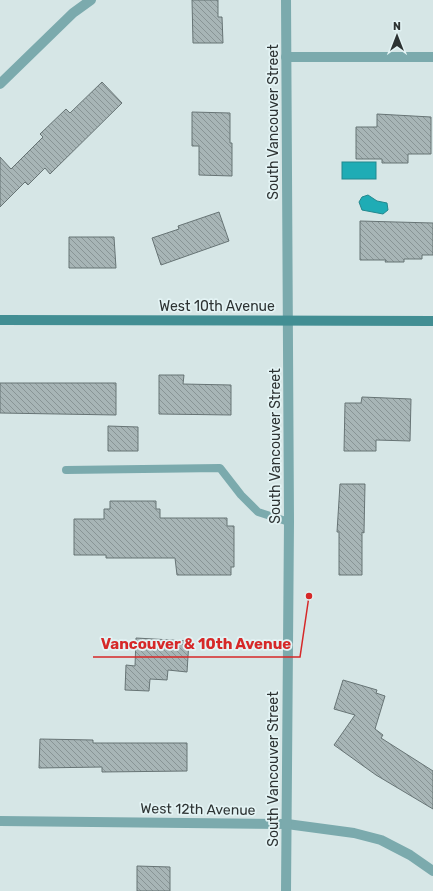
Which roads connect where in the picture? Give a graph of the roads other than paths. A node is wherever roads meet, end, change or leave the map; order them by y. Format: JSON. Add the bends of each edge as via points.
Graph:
{"nodes":[{"id":1,"x":91,"y":0,"type":"edge"},
{"id":2,"x":286,"y":0,"type":"edge"},
{"id":3,"x":286,"y":57,"type":"junction"},
{"id":4,"x":433,"y":57,"type":"edge"},
{"id":5,"x":0,"y":84,"type":"edge"},
{"id":6,"x":0,"y":320,"type":"edge"},
{"id":7,"x":288,"y":320,"type":"junction"},
{"id":8,"x":433,"y":320,"type":"edge"},
{"id":9,"x":66,"y":470,"type":"dead end"},
{"id":10,"x":289,"y":522,"type":"junction"},
{"id":11,"x":0,"y":821,"type":"edge"},
{"id":12,"x":287,"y":824,"type":"junction"},
{"id":13,"x":433,"y":871,"type":"edge"},
{"id":14,"x":286,"y":891,"type":"edge"}],
"edges":[{"from":1,"to":5,"type":"street"},
{"from":2,"to":3,"type":"street","name":"South Vancouver Street"},
{"from":3,"to":4,"type":"street"},
{"from":3,"to":7,"type":"street","name":"South Vancouver Street"},
{"from":6,"to":7,"type":"main road","name":"West 10th Avenue"},
{"from":7,"to":8,"type":"main road","name":"West 10th Avenue"},
{"from":7,"to":10,"type":"street","name":"South Vancouver Street"},
{"from":9,"to":10,"type":"lane","via":[[220,468],[258,512]]},
{"from":10,"to":12,"type":"street","name":"South Vancouver Street"},
{"from":11,"to":12,"type":"street","name":"West 12th Avenue"},
{"from":12,"to":13,"type":"street","name":"West 12th Avenue","via":[[354,833],[381,840]]},
{"from":12,"to":14,"type":"street","name":"South Vancouver Street"}]}
